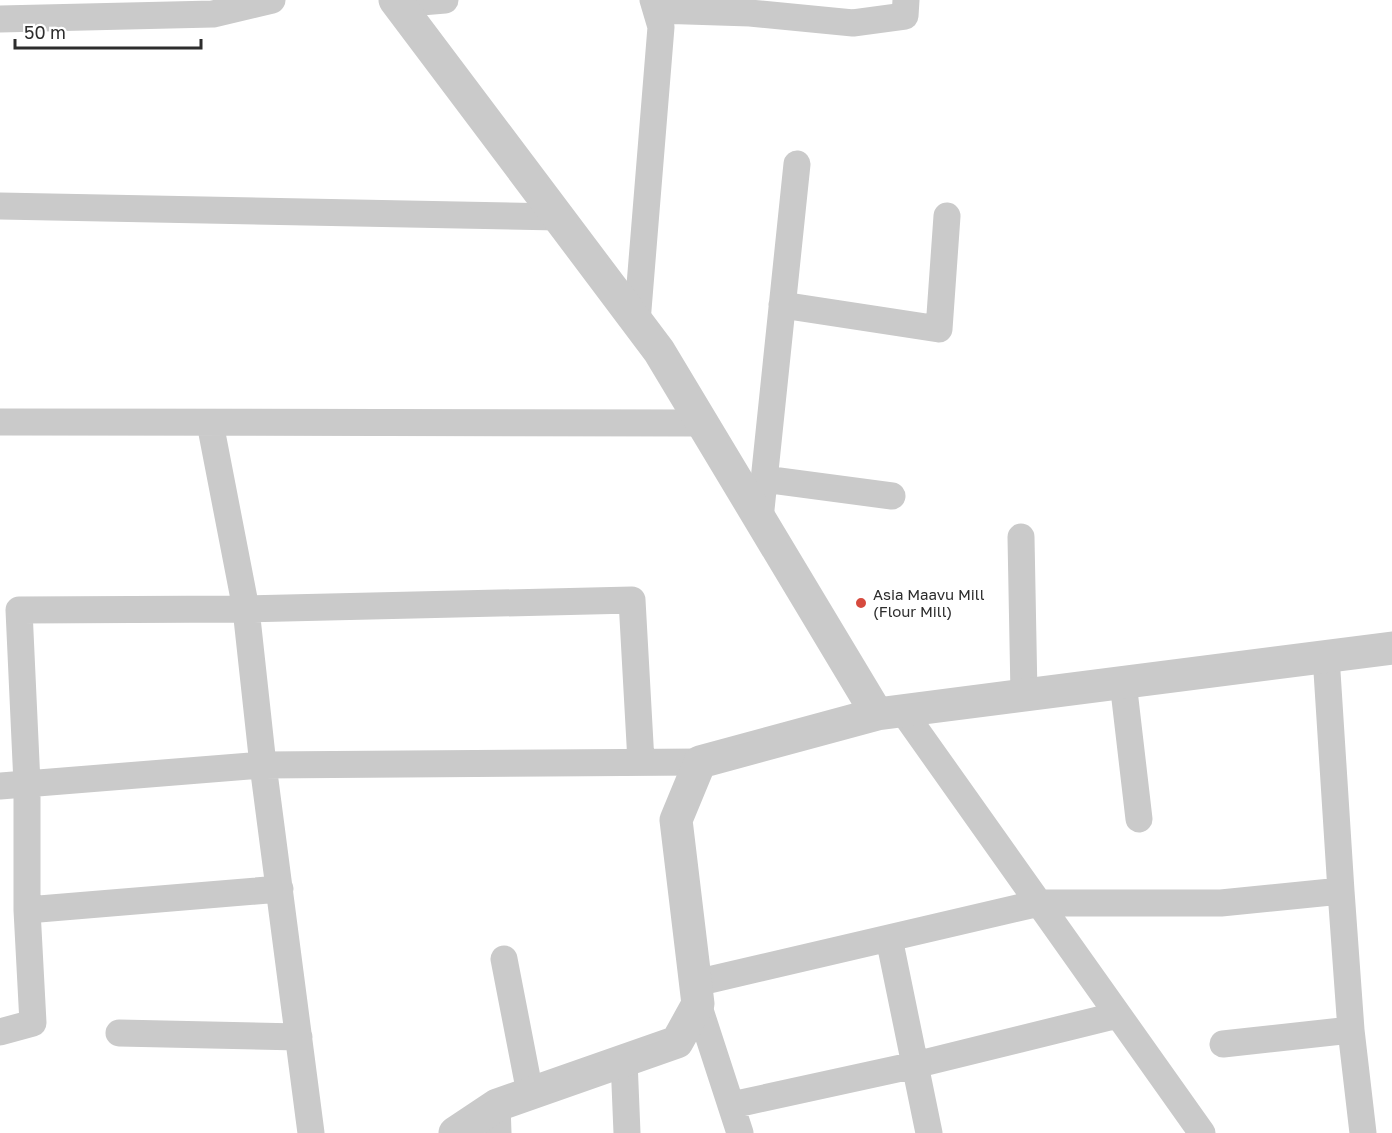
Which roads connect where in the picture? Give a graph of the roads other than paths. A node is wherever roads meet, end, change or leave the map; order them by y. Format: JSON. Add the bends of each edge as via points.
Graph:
{"nodes":[{"id":1,"x":272,"y":0,"type":"edge"},
{"id":2,"x":445,"y":0,"type":"edge"},
{"id":3,"x":906,"y":0,"type":"edge"},
{"id":4,"x":396,"y":2,"type":"edge"},
{"id":5,"x":654,"y":5,"type":"edge"},
{"id":6,"x":788,"y":9,"type":"edge"},
{"id":7,"x":0,"y":19,"type":"edge"},
{"id":8,"x":797,"y":164,"type":"dead end"},
{"id":9,"x":0,"y":206,"type":"edge"},
{"id":10,"x":947,"y":216,"type":"dead end"},
{"id":11,"x":558,"y":217,"type":"junction"},
{"id":12,"x":782,"y":305,"type":"junction"},
{"id":13,"x":637,"y":322,"type":"junction"},
{"id":14,"x":0,"y":422,"type":"edge"},
{"id":15,"x":210,"y":423,"type":"junction"},
{"id":16,"x":702,"y":423,"type":"junction"},
{"id":17,"x":764,"y":479,"type":"junction"},
{"id":18,"x":892,"y":496,"type":"dead end"},
{"id":19,"x":760,"y":519,"type":"junction"},
{"id":20,"x":1021,"y":537,"type":"dead end"},
{"id":21,"x":246,"y":609,"type":"junction"},
{"id":22,"x":1392,"y":648,"type":"edge"},
{"id":23,"x":1326,"y":656,"type":"junction"},
{"id":24,"x":1123,"y":682,"type":"junction"},
{"id":25,"x":1024,"y":695,"type":"junction"},
{"id":26,"x":890,"y":712,"type":"junction"},
{"id":27,"x":641,"y":762,"type":"junction"},
{"id":28,"x":700,"y":762,"type":"junction"},
{"id":29,"x":263,"y":765,"type":"junction"},
{"id":30,"x":27,"y":784,"type":"junction"},
{"id":31,"x":0,"y":786,"type":"edge"},
{"id":32,"x":1139,"y":819,"type":"dead end"},
{"id":33,"x":280,"y":889,"type":"junction"},
{"id":34,"x":1341,"y":891,"type":"junction"},
{"id":35,"x":1039,"y":903,"type":"junction"},
{"id":36,"x":27,"y":910,"type":"junction"},
{"id":37,"x":889,"y":938,"type":"junction"},
{"id":38,"x":504,"y":959,"type":"dead end"},
{"id":39,"x":697,"y":994,"type":"junction"},
{"id":40,"x":1118,"y":1015,"type":"junction"},
{"id":41,"x":1351,"y":1030,"type":"junction"},
{"id":42,"x":0,"y":1032,"type":"edge"},
{"id":43,"x":119,"y":1033,"type":"dead end"},
{"id":44,"x":299,"y":1037,"type":"junction"},
{"id":45,"x":1223,"y":1044,"type":"dead end"},
{"id":46,"x":624,"y":1060,"type":"junction"},
{"id":47,"x":915,"y":1065,"type":"junction"},
{"id":48,"x":530,"y":1093,"type":"junction"},
{"id":49,"x":732,"y":1105,"type":"junction"},
{"id":50,"x":498,"y":1119,"type":"edge"},
{"id":51,"x":312,"y":1133,"type":"edge"},
{"id":52,"x":455,"y":1133,"type":"edge"},
{"id":53,"x":627,"y":1133,"type":"edge"},
{"id":54,"x":740,"y":1133,"type":"edge"},
{"id":55,"x":929,"y":1133,"type":"edge"},
{"id":56,"x":1202,"y":1133,"type":"edge"},
{"id":57,"x":1363,"y":1133,"type":"edge"}],
"edges":[{"from":1,"to":7,"type":"street","via":[[213,14]]},
{"from":2,"to":4,"type":"street"},
{"from":3,"to":6,"type":"street","via":[[905,15],[853,22]]},
{"from":4,"to":11,"type":"street"},
{"from":5,"to":6,"type":"street"},
{"from":5,"to":13,"type":"street","via":[[661,27]]},
{"from":8,"to":12,"type":"street"},
{"from":9,"to":11,"type":"street"},
{"from":10,"to":12,"type":"street","via":[[939,328]]},
{"from":11,"to":13,"type":"street"},
{"from":12,"to":17,"type":"street"},
{"from":13,"to":16,"type":"street"},
{"from":14,"to":15,"type":"street"},
{"from":15,"to":16,"type":"street"},
{"from":15,"to":21,"type":"street"},
{"from":16,"to":19,"type":"street"},
{"from":17,"to":18,"type":"street"},
{"from":17,"to":19,"type":"street"},
{"from":19,"to":26,"type":"street"},
{"from":20,"to":25,"type":"street"},
{"from":21,"to":27,"type":"street","via":[[632,600]]},
{"from":21,"to":29,"type":"street"},
{"from":21,"to":30,"type":"street","via":[[19,610]]},
{"from":22,"to":23,"type":"street"},
{"from":23,"to":24,"type":"street"},
{"from":23,"to":34,"type":"street"},
{"from":24,"to":25,"type":"street"},
{"from":24,"to":32,"type":"street"},
{"from":25,"to":26,"type":"street"},
{"from":26,"to":28,"type":"street"},
{"from":26,"to":35,"type":"street"},
{"from":27,"to":28,"type":"street"},
{"from":27,"to":29,"type":"street"},
{"from":28,"to":39,"type":"street","via":[[676,820]]},
{"from":29,"to":30,"type":"street"},
{"from":29,"to":33,"type":"street"},
{"from":30,"to":31,"type":"street"},
{"from":30,"to":36,"type":"street"},
{"from":33,"to":36,"type":"street"},
{"from":33,"to":44,"type":"street"},
{"from":34,"to":35,"type":"street","via":[[1221,903]]},
{"from":34,"to":41,"type":"street"},
{"from":35,"to":37,"type":"street"},
{"from":35,"to":40,"type":"street"},
{"from":36,"to":42,"type":"street","via":[[33,1023]]},
{"from":37,"to":39,"type":"street"},
{"from":37,"to":47,"type":"street"},
{"from":38,"to":48,"type":"street"},
{"from":39,"to":46,"type":"street","via":[[676,1042]]},
{"from":39,"to":49,"type":"street"},
{"from":40,"to":47,"type":"street"},
{"from":40,"to":56,"type":"street"},
{"from":41,"to":45,"type":"street"},
{"from":41,"to":57,"type":"street"},
{"from":43,"to":44,"type":"street"},
{"from":44,"to":51,"type":"street"},
{"from":46,"to":48,"type":"street"},
{"from":46,"to":53,"type":"street"},
{"from":47,"to":49,"type":"street"},
{"from":47,"to":55,"type":"street"},
{"from":48,"to":50,"type":"street"},
{"from":49,"to":54,"type":"street"},
{"from":50,"to":52,"type":"street"}]}
